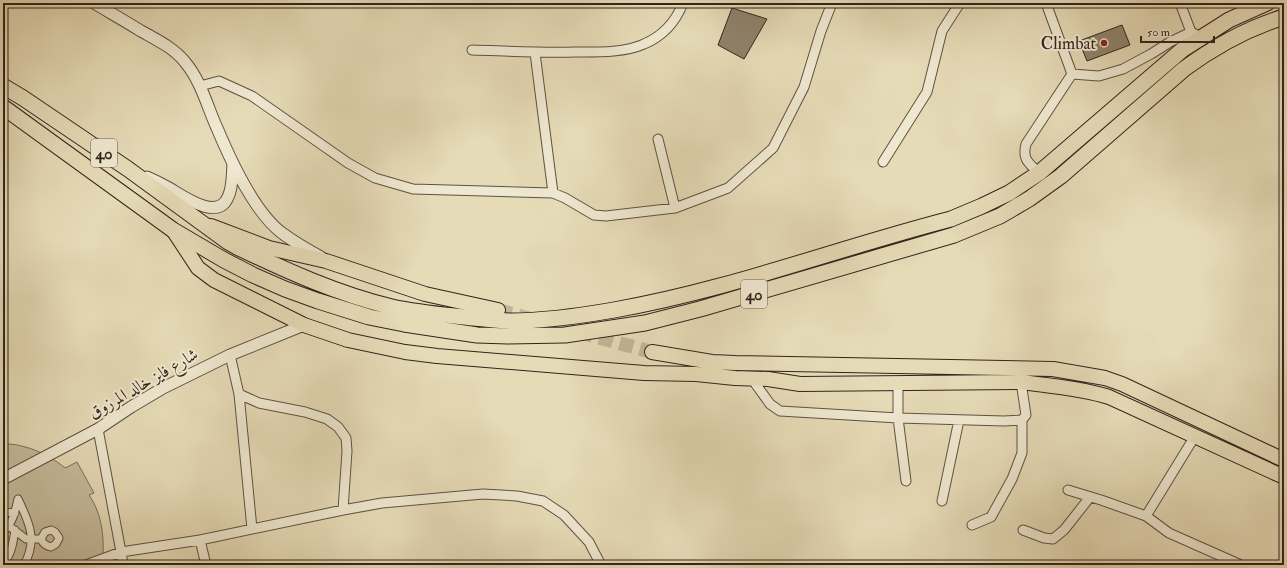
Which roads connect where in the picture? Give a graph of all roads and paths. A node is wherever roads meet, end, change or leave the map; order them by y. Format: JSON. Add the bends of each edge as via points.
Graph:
{"nodes":[{"id":1,"x":94,"y":3,"type":"edge"},
{"id":2,"x":683,"y":3,"type":"edge"},
{"id":3,"x":832,"y":3,"type":"edge"},
{"id":4,"x":960,"y":3,"type":"edge"},
{"id":5,"x":1046,"y":3,"type":"edge"},
{"id":6,"x":1180,"y":3,"type":"edge"},
{"id":7,"x":1267,"y":3,"type":"edge"},
{"id":8,"x":1284,"y":17,"type":"edge"},
{"id":9,"x":1196,"y":35,"type":"junction"},
{"id":10,"x":472,"y":50,"type":"dead end"},
{"id":11,"x":535,"y":53,"type":"junction"},
{"id":12,"x":1072,"y":74,"type":"junction"},
{"id":13,"x":3,"y":86,"type":"edge"},
{"id":14,"x":200,"y":86,"type":"junction"},
{"id":15,"x":3,"y":107,"type":"edge"},
{"id":16,"x":658,"y":139,"type":"dead end"},
{"id":17,"x":883,"y":162,"type":"dead end"},
{"id":18,"x":234,"y":164,"type":"junction"},
{"id":19,"x":128,"y":169,"type":"junction"},
{"id":20,"x":1039,"y":173,"type":"junction"},
{"id":21,"x":553,"y":193,"type":"junction"},
{"id":22,"x":675,"y":208,"type":"junction"},
{"id":23,"x":203,"y":223,"type":"junction"},
{"id":24,"x":173,"y":230,"type":"junction"},
{"id":25,"x":326,"y":261,"type":"junction"},
{"id":26,"x":498,"y":310,"type":"tunnel mouth"},
{"id":27,"x":304,"y":325,"type":"junction"},
{"id":28,"x":652,"y":352,"type":"tunnel mouth"},
{"id":29,"x":230,"y":355,"type":"junction"},
{"id":30,"x":752,"y":379,"type":"junction"},
{"id":31,"x":1021,"y":382,"type":"junction"},
{"id":32,"x":898,"y":384,"type":"junction"},
{"id":33,"x":239,"y":394,"type":"junction"},
{"id":34,"x":898,"y":418,"type":"junction"},
{"id":35,"x":959,"y":420,"type":"junction"},
{"id":36,"x":1022,"y":420,"type":"junction"},
{"id":37,"x":98,"y":429,"type":"junction"},
{"id":38,"x":1196,"y":436,"type":"junction"},
{"id":39,"x":1284,"y":460,"type":"edge"},
{"id":40,"x":1284,"y":477,"type":"edge"},
{"id":41,"x":3,"y":480,"type":"edge"},
{"id":42,"x":906,"y":481,"type":"dead end"},
{"id":43,"x":1068,"y":490,"type":"dead end"},
{"id":44,"x":1090,"y":496,"type":"junction"},
{"id":45,"x":942,"y":501,"type":"dead end"},
{"id":46,"x":3,"y":507,"type":"edge"},
{"id":47,"x":343,"y":510,"type":"junction"},
{"id":48,"x":3,"y":513,"type":"edge"},
{"id":49,"x":15,"y":513,"type":"junction"},
{"id":50,"x":1146,"y":516,"type":"junction"},
{"id":51,"x":972,"y":525,"type":"dead end"},
{"id":52,"x":12,"y":528,"type":"junction"},
{"id":53,"x":252,"y":529,"type":"junction"},
{"id":54,"x":1023,"y":530,"type":"dead end"},
{"id":55,"x":3,"y":536,"type":"edge"},
{"id":56,"x":31,"y":539,"type":"junction"},
{"id":57,"x":41,"y":539,"type":"dead end"},
{"id":58,"x":200,"y":540,"type":"junction"},
{"id":59,"x":122,"y":552,"type":"junction"},
{"id":60,"x":1239,"y":564,"type":"edge"},
{"id":61,"x":3,"y":565,"type":"edge"},
{"id":62,"x":24,"y":565,"type":"edge"},
{"id":63,"x":86,"y":565,"type":"edge"},
{"id":64,"x":123,"y":565,"type":"edge"},
{"id":65,"x":206,"y":565,"type":"edge"},
{"id":66,"x":601,"y":565,"type":"edge"}],
"edges":[{"from":1,"to":14,"type":"street","via":[[176,53],[186,63]]},
{"from":2,"to":11,"type":"street","via":[[667,30],[644,44],[613,52]]},
{"from":3,"to":22,"type":"street","via":[[804,87],[772,148],[728,188]]},
{"from":4,"to":17,"type":"street","via":[[942,32],[927,92]]},
{"from":5,"to":12,"type":"street"},
{"from":6,"to":9,"type":"street"},
{"from":7,"to":9,"type":"highway","number":"40"},
{"from":8,"to":24,"type":"highway","number":"40","via":[[1254,29],[1184,69],[1061,176],[1000,216],[947,238],[645,323],[565,335],[508,336],[477,335],[404,324],[318,301],[285,289],[230,263]]},
{"from":9,"to":12,"type":"street","via":[[1170,42],[1123,68],[1099,76]]},
{"from":9,"to":20,"type":"highway","number":"40","via":[[1182,50]]},
{"from":10,"to":11,"type":"street"},
{"from":11,"to":21,"type":"street"},
{"from":12,"to":20,"type":"street","via":[[1026,144],[1026,160]]},
{"from":13,"to":19,"type":"highway","number":"40"},
{"from":14,"to":18,"type":"street"},
{"from":14,"to":21,"type":"street","via":[[219,81],[252,96],[348,163],[375,178],[413,189]]},
{"from":15,"to":24,"type":"highway","number":"40"},
{"from":16,"to":22,"type":"street"},
{"from":18,"to":19,"type":"street","via":[[228,198],[224,204],[214,207],[194,203],[159,182]]},
{"from":18,"to":25,"type":"street","via":[[265,217],[281,233]]},
{"from":19,"to":23,"type":"highway","number":"40"},
{"from":20,"to":23,"type":"highway","number":"40","via":[[1009,193],[951,219],[706,290],[643,305],[546,319],[502,320],[392,307],[340,292],[301,277],[237,247]]},
{"from":21,"to":22,"type":"street","via":[[594,215],[606,216]]},
{"from":23,"to":25,"type":"main road","via":[[268,248]]},
{"from":24,"to":27,"type":"main road","via":[[198,268],[214,280]]},
{"from":25,"to":26,"type":"main road","via":[[425,294]]},
{"from":27,"to":29,"type":"street","name":"شارع فايز خالد المرزوق"},
{"from":27,"to":30,"type":"main road","via":[[348,340],[437,356]]},
{"from":28,"to":39,"type":"main road","via":[[735,363],[1053,369],[1083,374],[1122,384]]},
{"from":29,"to":33,"type":"street"},
{"from":29,"to":37,"type":"street","name":"شارع فايز خالد المرزوق","via":[[147,397]]},
{"from":30,"to":32,"type":"main road","via":[[800,384]]},
{"from":30,"to":34,"type":"street","via":[[770,404],[780,411]]},
{"from":31,"to":32,"type":"main road"},
{"from":31,"to":36,"type":"street","via":[[1026,415]]},
{"from":31,"to":38,"type":"main road","via":[[1096,393]]},
{"from":32,"to":34,"type":"street"},
{"from":33,"to":47,"type":"street","via":[[259,403],[327,419],[338,427],[346,438],[347,451]]},
{"from":33,"to":53,"type":"street"},
{"from":34,"to":35,"type":"street"},
{"from":34,"to":42,"type":"street"},
{"from":35,"to":36,"type":"street"},
{"from":35,"to":45,"type":"street"},
{"from":36,"to":51,"type":"street","via":[[1022,453],[1012,479],[992,517]]},
{"from":37,"to":41,"type":"street","name":"شارع فايز خالد المرزوق"},
{"from":37,"to":59,"type":"street"},
{"from":38,"to":40,"type":"main road"},
{"from":38,"to":50,"type":"street"},
{"from":43,"to":44,"type":"street"},
{"from":44,"to":50,"type":"street"},
{"from":44,"to":54,"type":"street","via":[[1064,530],[1053,539]]},
{"from":46,"to":48,"type":"street"},
{"from":47,"to":53,"type":"street"},
{"from":47,"to":66,"type":"street","via":[[483,494],[543,501],[564,515],[589,542]]},
{"from":48,"to":49,"type":"street"},
{"from":49,"to":52,"type":"street"},
{"from":49,"to":56,"type":"street","via":[[18,499],[28,522]]},
{"from":50,"to":60,"type":"street","via":[[1170,533]]},
{"from":52,"to":55,"type":"street"},
{"from":52,"to":56,"type":"street","via":[[26,539]]},
{"from":52,"to":61,"type":"street","via":[[13,543]]},
{"from":53,"to":58,"type":"street"},
{"from":56,"to":57,"type":"street"},
{"from":56,"to":62,"type":"street","via":[[31,548]]},
{"from":58,"to":59,"type":"street"},
{"from":58,"to":65,"type":"street"},
{"from":59,"to":63,"type":"street"},
{"from":59,"to":64,"type":"street"}]}
